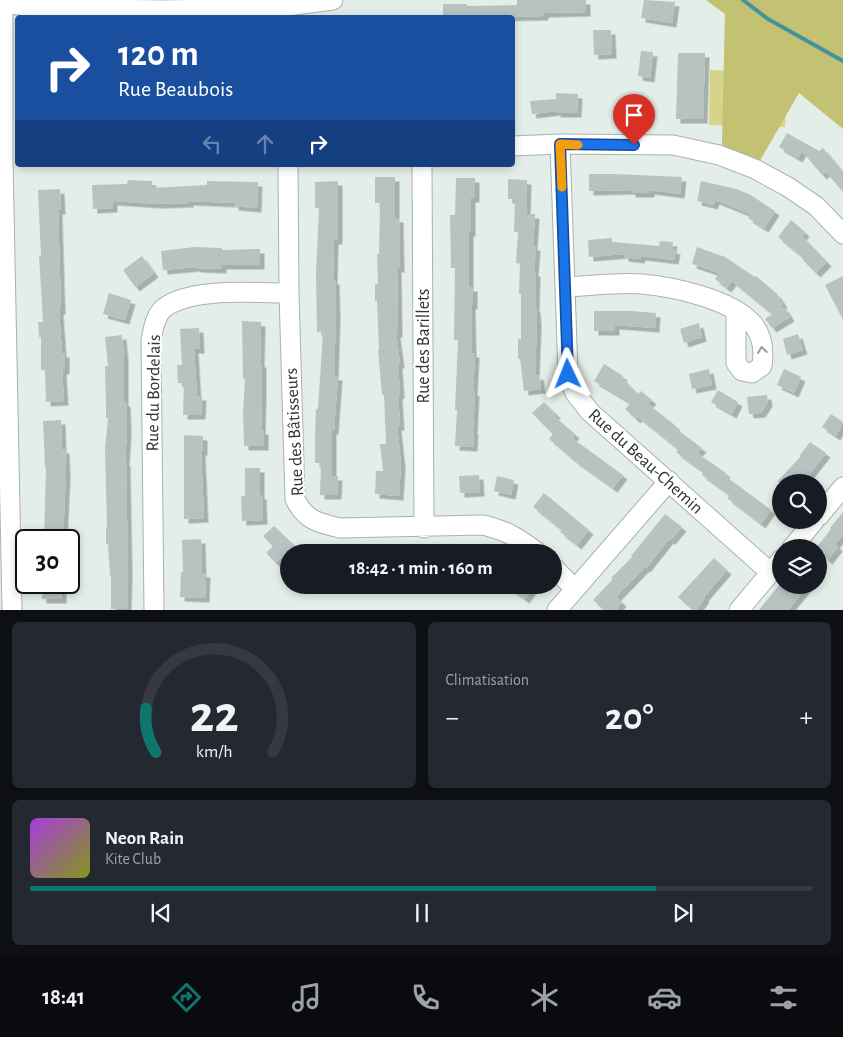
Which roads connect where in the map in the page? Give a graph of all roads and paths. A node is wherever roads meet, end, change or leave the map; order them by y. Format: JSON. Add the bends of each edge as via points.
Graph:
{"nodes":[{"id":1,"x":333,"y":0,"type":"edge"},
{"id":2,"x":2,"y":4,"type":"edge"},
{"id":3,"x":560,"y":144,"type":"junction"},
{"id":4,"x":515,"y":146,"type":"edge"},
{"id":5,"x":7,"y":160,"type":"edge"},
{"id":6,"x":288,"y":167,"type":"edge"},
{"id":7,"x":422,"y":167,"type":"edge"},
{"id":8,"x":843,"y":234,"type":"edge"},
{"id":9,"x":565,"y":287,"type":"junction"},
{"id":10,"x":289,"y":293,"type":"junction"},
{"id":11,"x":736,"y":311,"type":"dead end"},
{"id":12,"x":669,"y":481,"type":"junction"},
{"id":13,"x":843,"y":487,"type":"edge"},
{"id":14,"x":827,"y":506,"type":"edge"},
{"id":15,"x":424,"y":528,"type":"junction"},
{"id":16,"x":808,"y":529,"type":"edge"},
{"id":17,"x":799,"y":539,"type":"edge"},
{"id":18,"x":526,"y":544,"type":"edge"},
{"id":19,"x":772,"y":564,"type":"edge"},
{"id":20,"x":772,"y":572,"type":"edge"},
{"id":21,"x":562,"y":576,"type":"edge"},
{"id":22,"x":575,"y":589,"type":"junction"},
{"id":23,"x":12,"y":610,"type":"edge"},
{"id":24,"x":154,"y":610,"type":"edge"},
{"id":25,"x":556,"y":610,"type":"edge"},
{"id":26,"x":739,"y":610,"type":"edge"}],
"edges":[{"from":1,"to":2,"type":"street","via":[[271,8],[163,10]]},
{"from":2,"to":5,"type":"street"},
{"from":3,"to":4,"type":"street"},
{"from":3,"to":8,"type":"street","via":[[673,145],[719,155],[788,187],[816,206]]},
{"from":3,"to":9,"type":"street","name":"Rue du Beau-Chemin"},
{"from":5,"to":23,"type":"street"},
{"from":6,"to":10,"type":"street","name":"Rue des Bâtisseurs"},
{"from":7,"to":15,"type":"street","name":"Rue des Barillets"},
{"from":9,"to":11,"type":"street","via":[[641,284],[701,294]]},
{"from":9,"to":12,"type":"street","name":"Rue du Beau-Chemin","via":[[568,374],[576,394],[590,412]]},
{"from":10,"to":15,"type":"street","name":"Rue des Bâtisseurs","via":[[295,499],[301,511],[312,520],[340,528]]},
{"from":10,"to":24,"type":"street","name":"Rue du Bordelais","via":[[200,294],[162,309],[155,323],[151,340]]},
{"from":12,"to":19,"type":"street","name":"Rue du Beau-Chemin"},
{"from":12,"to":22,"type":"street"},
{"from":13,"to":14,"type":"street"},
{"from":15,"to":18,"type":"street","name":"Rue des Bâtisseurs","via":[[483,525]]},
{"from":16,"to":17,"type":"street"},
{"from":20,"to":26,"type":"street"},
{"from":21,"to":22,"type":"street"},
{"from":22,"to":25,"type":"street"}]}
